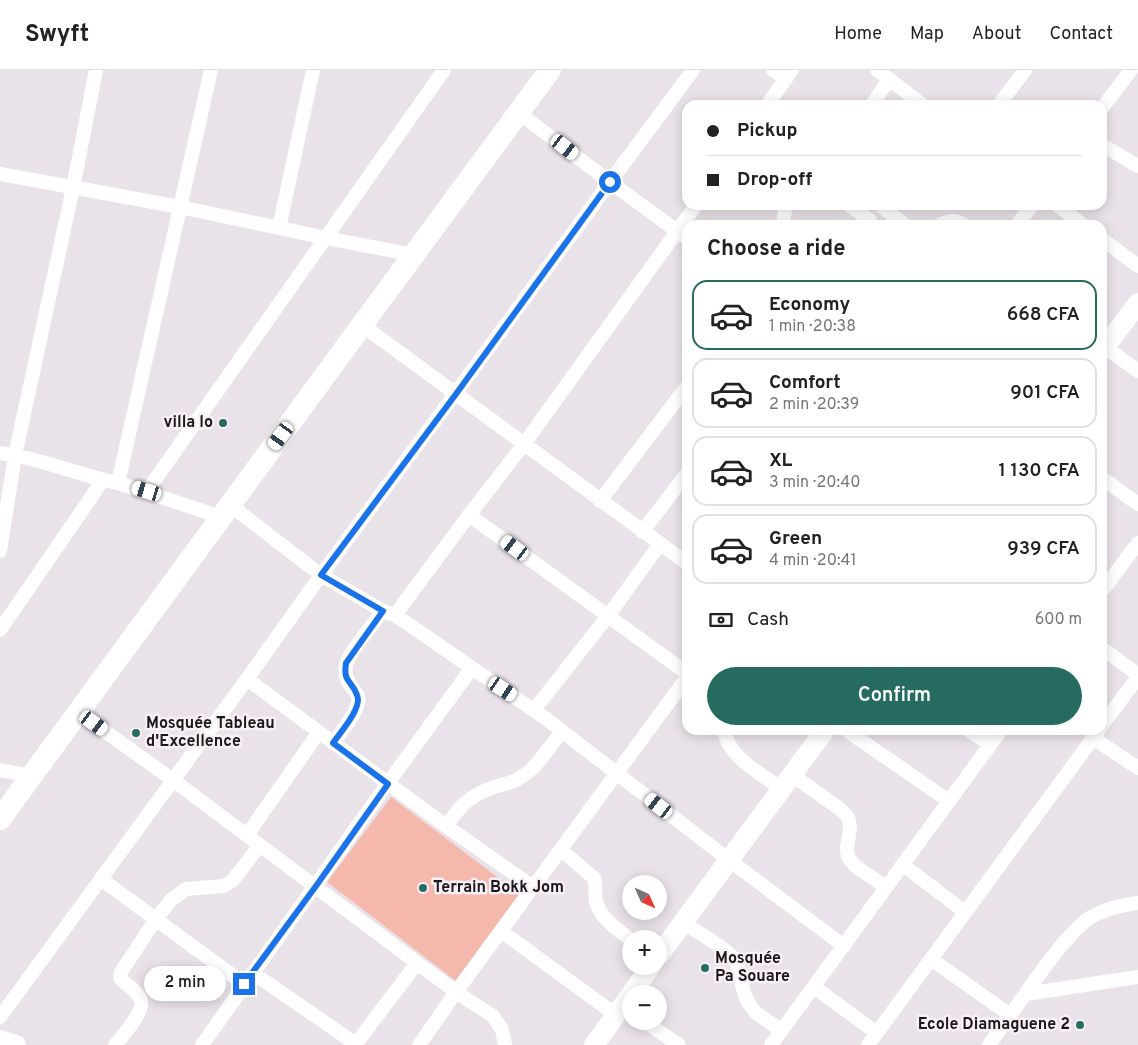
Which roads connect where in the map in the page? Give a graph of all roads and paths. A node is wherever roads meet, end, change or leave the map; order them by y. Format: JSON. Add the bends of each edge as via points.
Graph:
{"nodes":[{"id":1,"x":96,"y":70,"type":"edge"},
{"id":2,"x":211,"y":70,"type":"edge"},
{"id":3,"x":313,"y":70,"type":"edge"},
{"id":4,"x":444,"y":70,"type":"edge"},
{"id":5,"x":550,"y":70,"type":"edge"},
{"id":6,"x":693,"y":70,"type":"edge"},
{"id":7,"x":773,"y":70,"type":"edge"},
{"id":8,"x":876,"y":70,"type":"edge"},
{"id":9,"x":1025,"y":70,"type":"edge"},
{"id":10,"x":1130,"y":70,"type":"edge"},
{"id":11,"x":789,"y":74,"type":"edge"},
{"id":12,"x":889,"y":79,"type":"junction"},
{"id":13,"x":771,"y":100,"type":"edge"},
{"id":14,"x":875,"y":100,"type":"edge"},
{"id":15,"x":916,"y":100,"type":"edge"},
{"id":16,"x":1003,"y":100,"type":"edge"},
{"id":17,"x":1107,"y":101,"type":"edge"},
{"id":18,"x":519,"y":113,"type":"junction"},
{"id":19,"x":1107,"y":147,"type":"edge"},
{"id":20,"x":1138,"y":166,"type":"edge"},
{"id":21,"x":0,"y":174,"type":"edge"},
{"id":22,"x":610,"y":182,"type":"junction"},
{"id":23,"x":73,"y":188,"type":"junction"},
{"id":24,"x":180,"y":207,"type":"junction"},
{"id":25,"x":854,"y":210,"type":"edge"},
{"id":26,"x":878,"y":210,"type":"edge"},
{"id":27,"x":886,"y":210,"type":"edge"},
{"id":28,"x":1064,"y":210,"type":"edge"},
{"id":29,"x":865,"y":220,"type":"edge"},
{"id":30,"x":870,"y":220,"type":"edge"},
{"id":31,"x":899,"y":220,"type":"edge"},
{"id":32,"x":1076,"y":220,"type":"edge"},
{"id":33,"x":279,"y":228,"type":"junction"},
{"id":34,"x":682,"y":235,"type":"edge"},
{"id":35,"x":326,"y":238,"type":"junction"},
{"id":36,"x":1107,"y":243,"type":"edge"},
{"id":37,"x":414,"y":254,"type":"junction"},
{"id":38,"x":1138,"y":266,"type":"edge"},
{"id":39,"x":1138,"y":303,"type":"edge"},
{"id":40,"x":362,"y":325,"type":"junction"},
{"id":41,"x":1107,"y":345,"type":"edge"},
{"id":42,"x":1107,"y":351,"type":"edge"},
{"id":43,"x":1138,"y":371,"type":"edge"},
{"id":44,"x":682,"y":392,"type":"edge"},
{"id":45,"x":456,"y":394,"type":"junction"},
{"id":46,"x":524,"y":444,"type":"junction"},
{"id":47,"x":0,"y":454,"type":"edge"},
{"id":48,"x":15,"y":455,"type":"junction"},
{"id":49,"x":103,"y":480,"type":"junction"},
{"id":50,"x":682,"y":480,"type":"edge"},
{"id":51,"x":1107,"y":482,"type":"edge"},
{"id":52,"x":118,"y":483,"type":"junction"},
{"id":53,"x":147,"y":491,"type":"junction"},
{"id":54,"x":600,"y":500,"type":"junction"},
{"id":55,"x":1138,"y":504,"type":"edge"},
{"id":56,"x":226,"y":511,"type":"junction"},
{"id":57,"x":469,"y":515,"type":"junction"},
{"id":58,"x":642,"y":532,"type":"junction"},
{"id":59,"x":1138,"y":543,"type":"edge"},
{"id":60,"x":660,"y":544,"type":"junction"},
{"id":61,"x":0,"y":550,"type":"edge"},
{"id":62,"x":682,"y":560,"type":"edge"},
{"id":63,"x":321,"y":575,"type":"junction"},
{"id":64,"x":1107,"y":584,"type":"edge"},
{"id":65,"x":6,"y":613,"type":"edge"},
{"id":66,"x":389,"y":613,"type":"junction"},
{"id":67,"x":608,"y":616,"type":"junction"},
{"id":68,"x":0,"y":630,"type":"edge"},
{"id":69,"x":1107,"y":652,"type":"edge"},
{"id":70,"x":472,"y":668,"type":"junction"},
{"id":71,"x":682,"y":671,"type":"edge"},
{"id":72,"x":1138,"y":676,"type":"edge"},
{"id":73,"x":247,"y":679,"type":"junction"},
{"id":74,"x":682,"y":683,"type":"edge"},
{"id":75,"x":534,"y":710,"type":"junction"},
{"id":76,"x":78,"y":712,"type":"junction"},
{"id":77,"x":1107,"y":718,"type":"edge"},
{"id":78,"x":562,"y":731,"type":"junction"},
{"id":79,"x":319,"y":732,"type":"junction"},
{"id":80,"x":725,"y":735,"type":"edge"},
{"id":81,"x":821,"y":735,"type":"edge"},
{"id":82,"x":853,"y":735,"type":"edge"},
{"id":83,"x":976,"y":735,"type":"edge"},
{"id":84,"x":997,"y":735,"type":"edge"},
{"id":85,"x":1095,"y":735,"type":"edge"},
{"id":86,"x":1097,"y":735,"type":"edge"},
{"id":87,"x":333,"y":743,"type":"junction"},
{"id":88,"x":990,"y":744,"type":"junction"},
{"id":89,"x":1138,"y":768,"type":"edge"},
{"id":90,"x":0,"y":770,"type":"edge"},
{"id":91,"x":616,"y":773,"type":"junction"},
{"id":92,"x":31,"y":776,"type":"junction"},
{"id":93,"x":173,"y":780,"type":"junction"},
{"id":94,"x":787,"y":782,"type":"junction"},
{"id":95,"x":388,"y":784,"type":"junction"},
{"id":96,"x":949,"y":801,"type":"junction"},
{"id":97,"x":0,"y":819,"type":"edge"},
{"id":98,"x":446,"y":826,"type":"junction"},
{"id":99,"x":247,"y":835,"type":"junction"},
{"id":100,"x":260,"y":844,"type":"junction"},
{"id":101,"x":561,"y":850,"type":"junction"},
{"id":102,"x":729,"y":860,"type":"junction"},
{"id":103,"x":903,"y":865,"type":"junction"},
{"id":104,"x":101,"y":879,"type":"junction"},
{"id":105,"x":316,"y":886,"type":"junction"},
{"id":106,"x":533,"y":887,"type":"junction"},
{"id":107,"x":886,"y":887,"type":"junction"},
{"id":108,"x":1138,"y":902,"type":"edge"},
{"id":109,"x":965,"y":912,"type":"junction"},
{"id":110,"x":156,"y":919,"type":"junction"},
{"id":111,"x":684,"y":923,"type":"junction"},
{"id":112,"x":500,"y":931,"type":"junction"},
{"id":113,"x":622,"y":933,"type":"edge"},
{"id":114,"x":667,"y":945,"type":"edge"},
{"id":115,"x":844,"y":946,"type":"junction"},
{"id":116,"x":931,"y":959,"type":"junction"},
{"id":117,"x":417,"y":962,"type":"junction"},
{"id":118,"x":1138,"y":977,"type":"edge"},
{"id":119,"x":249,"y":979,"type":"junction"},
{"id":120,"x":814,"y":987,"type":"junction"},
{"id":121,"x":456,"y":992,"type":"junction"},
{"id":122,"x":1026,"y":994,"type":"junction"},
{"id":123,"x":622,"y":1002,"type":"edge"},
{"id":124,"x":622,"y":1009,"type":"edge"},
{"id":125,"x":1010,"y":1015,"type":"junction"},
{"id":126,"x":0,"y":1017,"type":"edge"},
{"id":127,"x":657,"y":1030,"type":"edge"},
{"id":128,"x":782,"y":1030,"type":"junction"},
{"id":129,"x":877,"y":1033,"type":"junction"},
{"id":130,"x":0,"y":1040,"type":"edge"},
{"id":131,"x":355,"y":1044,"type":"edge"},
{"id":132,"x":16,"y":1045,"type":"edge"},
{"id":133,"x":115,"y":1045,"type":"edge"},
{"id":134,"x":202,"y":1045,"type":"edge"},
{"id":135,"x":419,"y":1045,"type":"edge"},
{"id":136,"x":505,"y":1045,"type":"edge"},
{"id":137,"x":594,"y":1045,"type":"edge"},
{"id":138,"x":679,"y":1045,"type":"edge"},
{"id":139,"x":771,"y":1045,"type":"edge"},
{"id":140,"x":868,"y":1045,"type":"edge"},
{"id":141,"x":989,"y":1045,"type":"edge"}],
"edges":[{"from":1,"to":23,"type":"street"},
{"from":2,"to":24,"type":"street"},
{"from":3,"to":33,"type":"street"},
{"from":4,"to":35,"type":"street"},
{"from":5,"to":18,"type":"highway"},
{"from":6,"to":22,"type":"street"},
{"from":7,"to":11,"type":"street"},
{"from":8,"to":12,"type":"street"},
{"from":9,"to":16,"type":"street"},
{"from":10,"to":17,"type":"street"},
{"from":11,"to":13,"type":"street"},
{"from":12,"to":14,"type":"street"},
{"from":12,"to":15,"type":"street"},
{"from":18,"to":22,"type":"street"},
{"from":18,"to":37,"type":"highway"},
{"from":19,"to":20,"type":"street"},
{"from":21,"to":23,"type":"street"},
{"from":22,"to":34,"type":"street"},
{"from":22,"to":45,"type":"street"},
{"from":23,"to":24,"type":"street"},
{"from":23,"to":48,"type":"street"},
{"from":24,"to":33,"type":"street"},
{"from":24,"to":52,"type":"street"},
{"from":25,"to":29,"type":"street"},
{"from":26,"to":30,"type":"street"},
{"from":27,"to":31,"type":"street"},
{"from":28,"to":32,"type":"street"},
{"from":33,"to":35,"type":"street"},
{"from":34,"to":46,"type":"street"},
{"from":35,"to":37,"type":"street"},
{"from":35,"to":53,"type":"street"},
{"from":36,"to":38,"type":"street"},
{"from":37,"to":40,"type":"highway"},
{"from":39,"to":41,"type":"main road"},
{"from":40,"to":45,"type":"street"},
{"from":40,"to":56,"type":"highway"},
{"from":42,"to":43,"type":"street"},
{"from":44,"to":54,"type":"street"},
{"from":45,"to":46,"type":"street"},
{"from":45,"to":63,"type":"street"},
{"from":46,"to":54,"type":"street"},
{"from":46,"to":57,"type":"street"},
{"from":47,"to":48,"type":"street"},
{"from":48,"to":49,"type":"street"},
{"from":48,"to":61,"type":"street"},
{"from":49,"to":52,"type":"street"},
{"from":49,"to":65,"type":"street"},
{"from":50,"to":58,"type":"street"},
{"from":51,"to":55,"type":"street"},
{"from":52,"to":53,"type":"street"},
{"from":53,"to":56,"type":"street"},
{"from":54,"to":58,"type":"street"},
{"from":56,"to":63,"type":"street"},
{"from":56,"to":76,"type":"highway"},
{"from":57,"to":66,"type":"street"},
{"from":57,"to":67,"type":"street"},
{"from":58,"to":60,"type":"street"},
{"from":59,"to":64,"type":"street"},
{"from":60,"to":62,"type":"street"},
{"from":60,"to":67,"type":"street"},
{"from":63,"to":66,"type":"street"},
{"from":63,"to":73,"type":"street"},
{"from":65,"to":68,"type":"street"},
{"from":66,"to":70,"type":"street"},
{"from":66,"to":87,"type":"street","via":[[346,663],[346,678],[358,696],[358,704]]},
{"from":67,"to":71,"type":"street"},
{"from":67,"to":75,"type":"street"},
{"from":69,"to":72,"type":"street"},
{"from":70,"to":75,"type":"street"},
{"from":70,"to":95,"type":"street"},
{"from":72,"to":77,"type":"street"},
{"from":73,"to":79,"type":"street"},
{"from":73,"to":93,"type":"street"},
{"from":74,"to":91,"type":"street"},
{"from":75,"to":78,"type":"street"},
{"from":76,"to":92,"type":"highway"},
{"from":76,"to":93,"type":"street"},
{"from":78,"to":91,"type":"street"},
{"from":78,"to":98,"type":"street","via":[[531,770],[519,779],[464,802]]},
{"from":79,"to":87,"type":"street"},
{"from":79,"to":99,"type":"street"},
{"from":80,"to":94,"type":"street","via":[[734,752]]},
{"from":81,"to":94,"type":"main road"},
{"from":82,"to":96,"type":"street"},
{"from":83,"to":88,"type":"street"},
{"from":84,"to":88,"type":"street"},
{"from":85,"to":109,"type":"street"},
{"from":86,"to":89,"type":"street"},
{"from":87,"to":95,"type":"street"},
{"from":88,"to":96,"type":"street"},
{"from":90,"to":92,"type":"street"},
{"from":91,"to":101,"type":"street"},
{"from":91,"to":102,"type":"street"},
{"from":92,"to":97,"type":"highway"},
{"from":93,"to":99,"type":"street"},
{"from":93,"to":104,"type":"street"},
{"from":94,"to":102,"type":"main road"},
{"from":94,"to":107,"type":"street","via":[[840,809],[848,817],[848,857],[855,866]]},
{"from":95,"to":98,"type":"street"},
{"from":95,"to":105,"type":"street"},
{"from":96,"to":103,"type":"street"},
{"from":98,"to":106,"type":"street"},
{"from":99,"to":100,"type":"street"},
{"from":100,"to":105,"type":"street"},
{"from":100,"to":110,"type":"street","via":[[233,880],[224,886],[186,889],[171,900]]},
{"from":101,"to":106,"type":"street"},
{"from":101,"to":113,"type":"street","via":[[594,878],[596,902],[604,918]]},
{"from":102,"to":111,"type":"main road"},
{"from":102,"to":115,"type":"street"},
{"from":103,"to":107,"type":"street"},
{"from":103,"to":109,"type":"street"},
{"from":104,"to":110,"type":"street"},
{"from":104,"to":126,"type":"street"},
{"from":105,"to":117,"type":"street"},
{"from":105,"to":119,"type":"street"},
{"from":106,"to":112,"type":"street"},
{"from":107,"to":115,"type":"street"},
{"from":108,"to":122,"type":"street","via":[[1089,918],[1057,951]]},
{"from":109,"to":116,"type":"street"},
{"from":110,"to":119,"type":"street"},
{"from":110,"to":133,"type":"street","via":[[121,972],[120,978],[140,996],[142,1002],[132,1024]]},
{"from":111,"to":114,"type":"main road"},
{"from":111,"to":128,"type":"street","via":[[729,952],[740,972],[749,1006]]},
{"from":112,"to":121,"type":"street"},
{"from":112,"to":123,"type":"street"},
{"from":115,"to":120,"type":"street"},
{"from":116,"to":125,"type":"street"},
{"from":116,"to":129,"type":"street"},
{"from":117,"to":121,"type":"street"},
{"from":117,"to":131,"type":"street"},
{"from":118,"to":122,"type":"street"},
{"from":119,"to":131,"type":"street"},
{"from":119,"to":134,"type":"street"},
{"from":120,"to":128,"type":"street"},
{"from":120,"to":129,"type":"street"},
{"from":121,"to":135,"type":"street"},
{"from":121,"to":136,"type":"street","via":[[493,1016],[502,1030]]},
{"from":122,"to":125,"type":"street"},
{"from":124,"to":137,"type":"main road"},
{"from":125,"to":141,"type":"street"},
{"from":127,"to":138,"type":"street"},
{"from":128,"to":139,"type":"street"},
{"from":129,"to":140,"type":"street"},
{"from":130,"to":132,"type":"main road"}]}
